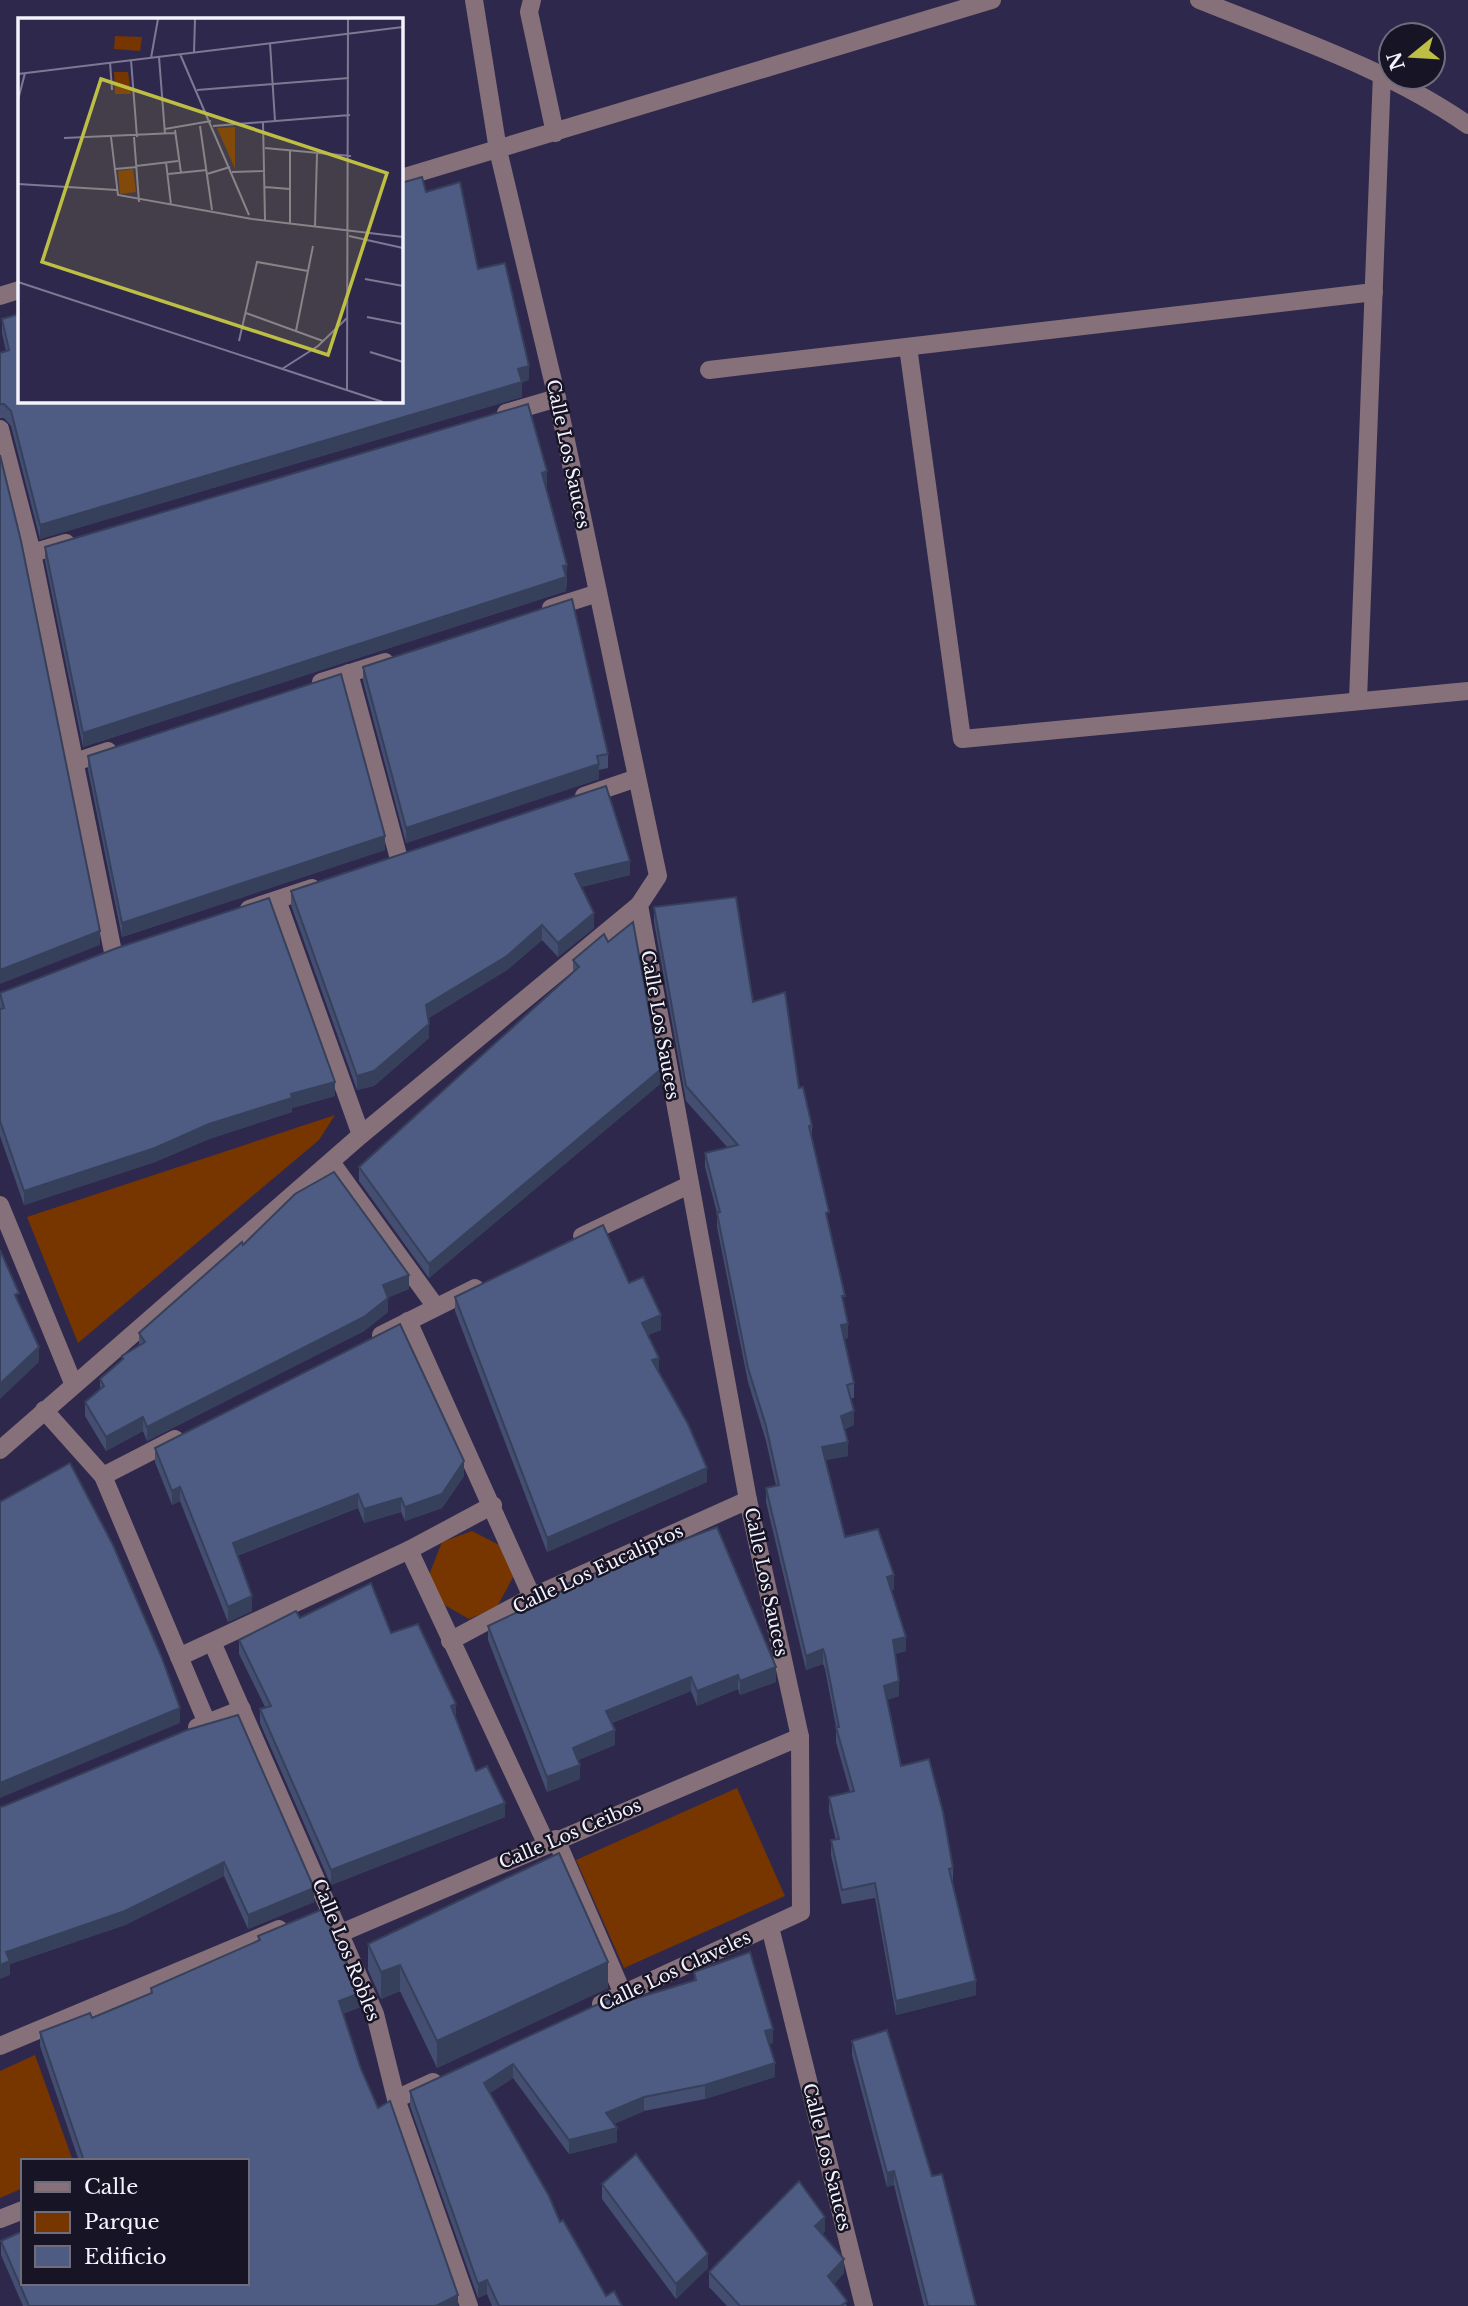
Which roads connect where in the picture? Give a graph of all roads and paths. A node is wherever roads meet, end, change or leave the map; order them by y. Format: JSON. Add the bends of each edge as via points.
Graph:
{"nodes":[{"id":1,"x":474,"y":0,"type":"edge"},
{"id":2,"x":532,"y":0,"type":"edge"},
{"id":3,"x":992,"y":0,"type":"edge"},
{"id":4,"x":1199,"y":0,"type":"edge"},
{"id":5,"x":1377,"y":71,"type":"edge"},
{"id":6,"x":1381,"y":91,"type":"edge"},
{"id":7,"x":1415,"y":91,"type":"edge"},
{"id":8,"x":1468,"y":125,"type":"edge"},
{"id":9,"x":555,"y":133,"type":"junction"},
{"id":10,"x":498,"y":150,"type":"junction"},
{"id":11,"x":402,"y":178,"type":"edge"},
{"id":12,"x":18,"y":290,"type":"edge"},
{"id":13,"x":1374,"y":292,"type":"junction"},
{"id":14,"x":0,"y":296,"type":"edge"},
{"id":15,"x":908,"y":347,"type":"junction"},
{"id":16,"x":709,"y":370,"type":"dead end"},
{"id":17,"x":557,"y":398,"type":"junction"},
{"id":18,"x":491,"y":417,"type":"edge"},
{"id":19,"x":0,"y":429,"type":"edge"},
{"id":20,"x":85,"y":537,"type":"edge"},
{"id":21,"x":32,"y":553,"type":"junction"},
{"id":22,"x":598,"y":593,"type":"junction"},
{"id":23,"x":532,"y":614,"type":"edge"},
{"id":24,"x":401,"y":656,"type":"edge"},
{"id":25,"x":349,"y":673,"type":"junction"},
{"id":26,"x":310,"y":686,"type":"edge"},
{"id":27,"x":1468,"y":691,"type":"edge"},
{"id":28,"x":1359,"y":700,"type":"junction"},
{"id":29,"x":127,"y":745,"type":"edge"},
{"id":30,"x":75,"y":762,"type":"junction"},
{"id":31,"x":637,"y":778,"type":"junction"},
{"id":32,"x":571,"y":801,"type":"edge"},
{"id":33,"x":399,"y":859,"type":"edge"},
{"id":34,"x":326,"y":884,"type":"edge"},
{"id":35,"x":277,"y":900,"type":"junction"},
{"id":36,"x":639,"y":905,"type":"junction"},
{"id":37,"x":227,"y":916,"type":"edge"},
{"id":38,"x":113,"y":952,"type":"edge"},
{"id":39,"x":361,"y":1135,"type":"junction"},
{"id":40,"x":331,"y":1162,"type":"junction"},
{"id":41,"x":689,"y":1185,"type":"junction"},
{"id":42,"x":0,"y":1205,"type":"edge"},
{"id":43,"x":567,"y":1243,"type":"edge"},
{"id":44,"x":495,"y":1278,"type":"edge"},
{"id":45,"x":436,"y":1307,"type":"junction"},
{"id":46,"x":408,"y":1321,"type":"junction"},
{"id":47,"x":359,"y":1346,"type":"edge"},
{"id":48,"x":73,"y":1383,"type":"junction"},
{"id":49,"x":44,"y":1410,"type":"junction"},
{"id":50,"x":189,"y":1432,"type":"edge"},
{"id":51,"x":0,"y":1450,"type":"edge"},
{"id":52,"x":103,"y":1476,"type":"junction"},
{"id":53,"x":748,"y":1500,"type":"junction"},
{"id":54,"x":494,"y":1505,"type":"junction"},
{"id":55,"x":409,"y":1550,"type":"junction"},
{"id":56,"x":532,"y":1597,"type":"junction"},
{"id":57,"x":450,"y":1640,"type":"junction"},
{"id":58,"x":212,"y":1642,"type":"junction"},
{"id":59,"x":179,"y":1657,"type":"junction"},
{"id":60,"x":242,"y":1709,"type":"junction"},
{"id":61,"x":207,"y":1723,"type":"junction"},
{"id":62,"x":185,"y":1732,"type":"edge"},
{"id":63,"x":800,"y":1737,"type":"junction"},
{"id":64,"x":551,"y":1841,"type":"junction"},
{"id":65,"x":801,"y":1912,"type":"joint"},
{"id":66,"x":292,"y":1923,"type":"edge"},
{"id":67,"x":770,"y":1927,"type":"junction"},
{"id":68,"x":341,"y":1933,"type":"junction"},
{"id":69,"x":623,"y":1994,"type":"junction"},
{"id":70,"x":585,"y":2012,"type":"edge"},
{"id":71,"x":0,"y":2046,"type":"edge"},
{"id":72,"x":446,"y":2076,"type":"edge"},
{"id":73,"x":396,"y":2099,"type":"junction"},
{"id":74,"x":21,"y":2211,"type":"edge"},
{"id":75,"x":0,"y":2219,"type":"edge"},
{"id":76,"x":469,"y":2306,"type":"edge"},
{"id":77,"x":864,"y":2306,"type":"edge"}],
"edges":[{"from":1,"to":10,"type":"street","name":"Calle Los Sauces"},
{"from":2,"to":9,"type":"street","via":[[529,12]]},
{"from":3,"to":9,"type":"street"},
{"from":4,"to":5,"type":"street"},
{"from":6,"to":13,"type":"street"},
{"from":7,"to":8,"type":"street"},
{"from":9,"to":10,"type":"street"},
{"from":10,"to":11,"type":"street"},
{"from":10,"to":17,"type":"street","name":"Calle Los Sauces"},
{"from":12,"to":14,"type":"street"},
{"from":13,"to":15,"type":"street"},
{"from":13,"to":28,"type":"street"},
{"from":15,"to":16,"type":"street"},
{"from":15,"to":28,"type":"street","via":[[962,738]]},
{"from":17,"to":18,"type":"street"},
{"from":17,"to":22,"type":"street","name":"Calle Los Sauces"},
{"from":19,"to":21,"type":"street"},
{"from":20,"to":21,"type":"street"},
{"from":21,"to":30,"type":"street"},
{"from":22,"to":23,"type":"street"},
{"from":22,"to":31,"type":"street","name":"Calle Los Sauces"},
{"from":24,"to":25,"type":"street"},
{"from":25,"to":26,"type":"street"},
{"from":25,"to":33,"type":"street"},
{"from":27,"to":28,"type":"street"},
{"from":29,"to":30,"type":"street"},
{"from":30,"to":38,"type":"street"},
{"from":31,"to":32,"type":"street"},
{"from":31,"to":36,"type":"street","name":"Calle Los Sauces","via":[[658,876]]},
{"from":34,"to":35,"type":"street"},
{"from":35,"to":37,"type":"street"},
{"from":35,"to":39,"type":"street"},
{"from":36,"to":39,"type":"street"},
{"from":36,"to":41,"type":"street","name":"Calle Los Sauces"},
{"from":39,"to":40,"type":"street"},
{"from":40,"to":45,"type":"street"},
{"from":40,"to":48,"type":"street"},
{"from":41,"to":43,"type":"street"},
{"from":41,"to":53,"type":"street","name":"Calle Los Sauces"},
{"from":42,"to":48,"type":"street"},
{"from":44,"to":45,"type":"street"},
{"from":45,"to":46,"type":"street"},
{"from":46,"to":47,"type":"street"},
{"from":46,"to":54,"type":"street"},
{"from":48,"to":49,"type":"street"},
{"from":49,"to":51,"type":"street"},
{"from":49,"to":52,"type":"street"},
{"from":50,"to":52,"type":"street"},
{"from":52,"to":59,"type":"street"},
{"from":53,"to":56,"type":"street","name":"Calle Los Eucaliptos"},
{"from":53,"to":63,"type":"street","name":"Calle Los Sauces"},
{"from":54,"to":55,"type":"street"},
{"from":54,"to":56,"type":"street"},
{"from":55,"to":57,"type":"street"},
{"from":55,"to":58,"type":"street"},
{"from":56,"to":57,"type":"street","name":"Calle Los Eucaliptos"},
{"from":57,"to":64,"type":"street"},
{"from":58,"to":59,"type":"street"},
{"from":58,"to":60,"type":"street","name":"Calle Los Robles"},
{"from":59,"to":61,"type":"street"},
{"from":60,"to":61,"type":"street"},
{"from":60,"to":68,"type":"street","name":"Calle Los Robles","via":[[324,1910]]},
{"from":61,"to":62,"type":"street"},
{"from":63,"to":64,"type":"street","name":"Calle Los Ceibos"},
{"from":63,"to":65,"type":"street","name":"Calle Los Sauces"},
{"from":64,"to":68,"type":"street","name":"Calle Los Ceibos"},
{"from":64,"to":69,"type":"street"},
{"from":65,"to":67,"type":"street","name":"Calle Los Claveles"},
{"from":66,"to":71,"type":"street"},
{"from":67,"to":69,"type":"street","name":"Calle Los Claveles"},
{"from":67,"to":77,"type":"street","name":"Calle Los Sauces"},
{"from":68,"to":73,"type":"street","name":"Calle Los Robles","via":[[375,2014]]},
{"from":69,"to":70,"type":"street","name":"Calle Los Claveles"},
{"from":72,"to":73,"type":"street"},
{"from":73,"to":76,"type":"street","name":"Calle Los Robles"},
{"from":74,"to":75,"type":"street"}]}
